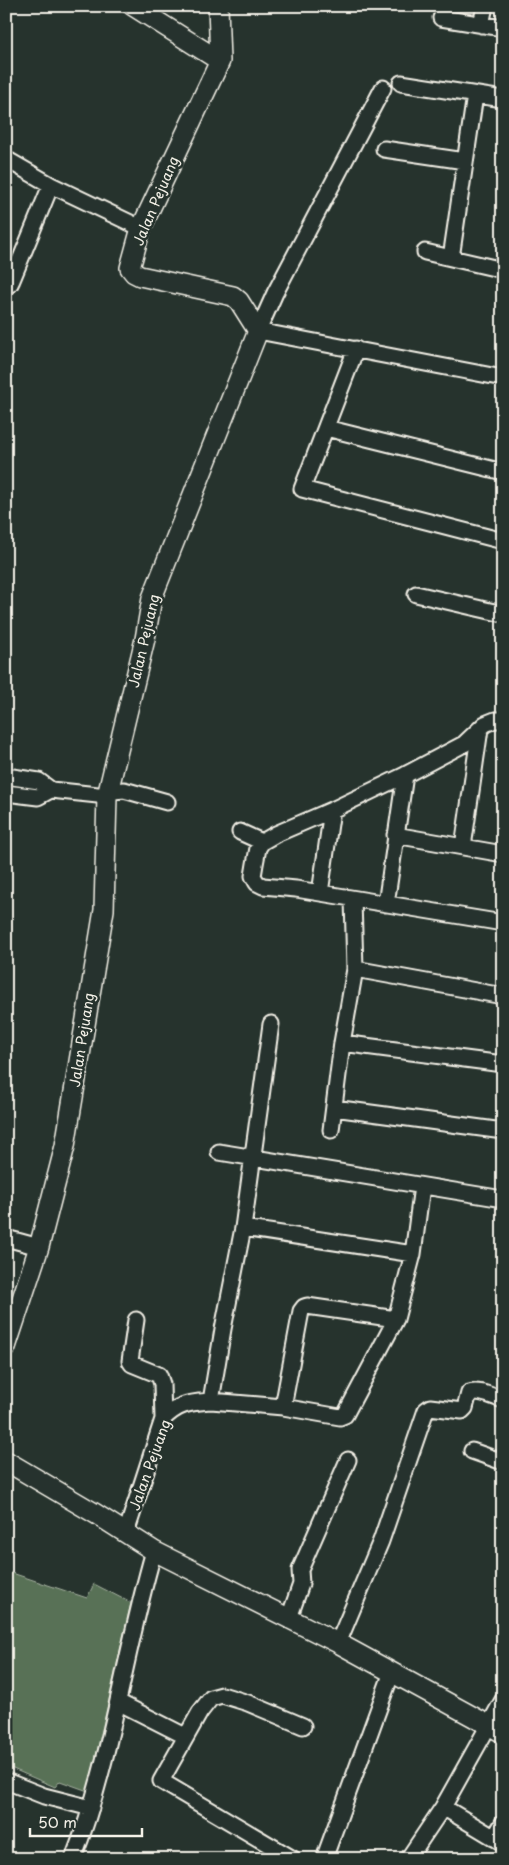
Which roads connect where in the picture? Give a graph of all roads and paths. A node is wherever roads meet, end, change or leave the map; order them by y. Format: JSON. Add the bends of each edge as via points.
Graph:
{"nodes":[{"id":1,"x":133,"y":6,"type":"edge"},
{"id":2,"x":218,"y":6,"type":"edge"},
{"id":3,"x":485,"y":6,"type":"edge"},
{"id":4,"x":442,"y":18,"type":"dead end"},
{"id":5,"x":481,"y":25,"type":"junction"},
{"id":6,"x":503,"y":28,"type":"edge"},
{"id":7,"x":220,"y":60,"type":"junction"},
{"id":8,"x":401,"y":83,"type":"dead end"},
{"id":9,"x":383,"y":88,"type":"dead end"},
{"id":10,"x":475,"y":95,"type":"junction"},
{"id":11,"x":503,"y":99,"type":"edge"},
{"id":12,"x":384,"y":149,"type":"dead end"},
{"id":13,"x":6,"y":159,"type":"edge"},
{"id":14,"x":465,"y":161,"type":"junction"},
{"id":15,"x":52,"y":185,"type":"junction"},
{"id":16,"x":141,"y":228,"type":"junction"},
{"id":17,"x":425,"y":252,"type":"dead end"},
{"id":18,"x":451,"y":258,"type":"junction"},
{"id":19,"x":503,"y":270,"type":"edge"},
{"id":20,"x":6,"y":285,"type":"edge"},
{"id":21,"x":258,"y":331,"type":"junction"},
{"id":22,"x":356,"y":350,"type":"junction"},
{"id":23,"x":503,"y":378,"type":"edge"},
{"id":24,"x":326,"y":428,"type":"junction"},
{"id":25,"x":503,"y":472,"type":"edge"},
{"id":26,"x":503,"y":541,"type":"edge"},
{"id":27,"x":416,"y":594,"type":"dead end"},
{"id":28,"x":503,"y":614,"type":"edge"},
{"id":29,"x":503,"y":720,"type":"edge"},
{"id":30,"x":480,"y":730,"type":"junction"},
{"id":31,"x":405,"y":775,"type":"junction"},
{"id":32,"x":6,"y":776,"type":"edge"},
{"id":33,"x":52,"y":790,"type":"junction"},
{"id":34,"x":6,"y":793,"type":"edge"},
{"id":35,"x":107,"y":796,"type":"junction"},
{"id":36,"x":167,"y":802,"type":"dead end"},
{"id":37,"x":332,"y":810,"type":"junction"},
{"id":38,"x":240,"y":832,"type":"dead end"},
{"id":39,"x":395,"y":835,"type":"junction"},
{"id":40,"x":262,"y":842,"type":"junction"},
{"id":41,"x":463,"y":847,"type":"junction"},
{"id":42,"x":503,"y":854,"type":"edge"},
{"id":43,"x":320,"y":893,"type":"junction"},
{"id":44,"x":353,"y":899,"type":"junction"},
{"id":45,"x":386,"y":904,"type":"junction"},
{"id":46,"x":503,"y":923,"type":"edge"},
{"id":47,"x":355,"y":970,"type":"junction"},
{"id":48,"x":503,"y":996,"type":"edge"},
{"id":49,"x":270,"y":1024,"type":"dead end"},
{"id":50,"x":342,"y":1043,"type":"junction"},
{"id":51,"x":503,"y":1064,"type":"edge"},
{"id":52,"x":334,"y":1108,"type":"junction"},
{"id":53,"x":331,"y":1130,"type":"dead end"},
{"id":54,"x":503,"y":1131,"type":"edge"},
{"id":55,"x":219,"y":1152,"type":"dead end"},
{"id":56,"x":252,"y":1157,"type":"junction"},
{"id":57,"x":422,"y":1186,"type":"junction"},
{"id":58,"x":503,"y":1199,"type":"edge"},
{"id":59,"x":243,"y":1228,"type":"junction"},
{"id":60,"x":6,"y":1238,"type":"edge"},
{"id":61,"x":39,"y":1248,"type":"junction"},
{"id":62,"x":413,"y":1254,"type":"junction"},
{"id":63,"x":136,"y":1320,"type":"dead end"},
{"id":64,"x":396,"y":1320,"type":"junction"},
{"id":65,"x":6,"y":1347,"type":"edge"},
{"id":66,"x":503,"y":1400,"type":"edge"},
{"id":67,"x":211,"y":1401,"type":"junction"},
{"id":68,"x":283,"y":1408,"type":"junction"},
{"id":69,"x":163,"y":1419,"type":"junction"},
{"id":70,"x":472,"y":1451,"type":"dead end"},
{"id":71,"x":348,"y":1460,"type":"dead end"},
{"id":72,"x":6,"y":1461,"type":"edge"},
{"id":73,"x":503,"y":1462,"type":"edge"},
{"id":74,"x":126,"y":1533,"type":"junction"},
{"id":75,"x":154,"y":1551,"type":"junction"},
{"id":76,"x":288,"y":1618,"type":"junction"},
{"id":77,"x":338,"y":1643,"type":"junction"},
{"id":78,"x":392,"y":1672,"type":"junction"},
{"id":79,"x":503,"y":1700,"type":"edge"},
{"id":80,"x":118,"y":1702,"type":"junction"},
{"id":81,"x":303,"y":1726,"type":"dead end"},
{"id":82,"x":496,"y":1729,"type":"edge"},
{"id":83,"x":185,"y":1736,"type":"junction"},
{"id":84,"x":6,"y":1781,"type":"edge"},
{"id":85,"x":443,"y":1807,"type":"junction"},
{"id":86,"x":91,"y":1808,"type":"junction"},
{"id":87,"x":503,"y":1823,"type":"edge"},
{"id":88,"x":498,"y":1840,"type":"edge"},
{"id":89,"x":73,"y":1859,"type":"edge"},
{"id":90,"x":293,"y":1859,"type":"edge"},
{"id":91,"x":324,"y":1859,"type":"edge"},
{"id":92,"x":408,"y":1859,"type":"edge"}],
"edges":[{"from":1,"to":7,"type":"street"},
{"from":2,"to":7,"type":"street"},
{"from":3,"to":5,"type":"street"},
{"from":4,"to":5,"type":"street"},
{"from":5,"to":6,"type":"street"},
{"from":7,"to":16,"type":"street","name":"Jalan Pejuang"},
{"from":8,"to":10,"type":"street"},
{"from":9,"to":21,"type":"street"},
{"from":10,"to":11,"type":"street"},
{"from":10,"to":14,"type":"street"},
{"from":12,"to":14,"type":"street"},
{"from":13,"to":15,"type":"street"},
{"from":14,"to":18,"type":"street"},
{"from":15,"to":16,"type":"street"},
{"from":15,"to":20,"type":"street","via":[[12,280]]},
{"from":16,"to":21,"type":"street","name":"Jalan Pejuang","via":[[130,266],[134,273],[233,296]]},
{"from":17,"to":18,"type":"street"},
{"from":18,"to":19,"type":"street"},
{"from":21,"to":22,"type":"street"},
{"from":21,"to":35,"type":"street","name":"Jalan Pejuang","via":[[152,598]]},
{"from":22,"to":23,"type":"street"},
{"from":22,"to":24,"type":"street"},
{"from":24,"to":25,"type":"street"},
{"from":24,"to":26,"type":"street","via":[[302,489]]},
{"from":27,"to":28,"type":"street"},
{"from":29,"to":30,"type":"street","via":[[490,721]]},
{"from":30,"to":31,"type":"street","via":[[464,744]]},
{"from":30,"to":41,"type":"street"},
{"from":31,"to":37,"type":"street"},
{"from":31,"to":39,"type":"street"},
{"from":32,"to":33,"type":"street","via":[[39,780]]},
{"from":33,"to":34,"type":"street","via":[[38,797]]},
{"from":33,"to":35,"type":"street"},
{"from":35,"to":36,"type":"street","via":[[114,790],[124,790]]},
{"from":35,"to":61,"type":"street","name":"Jalan Pejuang","via":[[104,910],[65,1146]]},
{"from":37,"to":40,"type":"street"},
{"from":37,"to":43,"type":"street"},
{"from":38,"to":40,"type":"street"},
{"from":39,"to":41,"type":"street"},
{"from":39,"to":45,"type":"street"},
{"from":40,"to":43,"type":"street","via":[[255,864],[257,884]]},
{"from":41,"to":42,"type":"street"},
{"from":43,"to":44,"type":"street"},
{"from":44,"to":45,"type":"street"},
{"from":44,"to":47,"type":"street"},
{"from":45,"to":46,"type":"street"},
{"from":47,"to":48,"type":"street"},
{"from":47,"to":50,"type":"street"},
{"from":49,"to":56,"type":"street"},
{"from":50,"to":51,"type":"street"},
{"from":50,"to":52,"type":"street"},
{"from":52,"to":53,"type":"street"},
{"from":52,"to":54,"type":"street"},
{"from":55,"to":56,"type":"street"},
{"from":56,"to":57,"type":"street"},
{"from":56,"to":59,"type":"street"},
{"from":57,"to":58,"type":"street"},
{"from":57,"to":62,"type":"street"},
{"from":59,"to":62,"type":"street"},
{"from":59,"to":67,"type":"street"},
{"from":60,"to":61,"type":"street"},
{"from":61,"to":65,"type":"street","name":"Jalan Pejuang"},
{"from":62,"to":64,"type":"street"},
{"from":63,"to":69,"type":"street","via":[[130,1361],[159,1375]]},
{"from":64,"to":68,"type":"street","name":"Jalan Pejuang","via":[[345,1415],[340,1417]]},
{"from":64,"to":68,"type":"street","via":[[304,1307]]},
{"from":66,"to":77,"type":"street","via":[[471,1391],[462,1411],[430,1407],[426,1410],[381,1541]]},
{"from":67,"to":68,"type":"street","name":"Jalan Pejuang"},
{"from":67,"to":69,"type":"street","name":"Jalan Pejuang","via":[[182,1405]]},
{"from":69,"to":74,"type":"street","name":"Jalan Pejuang"},
{"from":70,"to":73,"type":"street"},
{"from":71,"to":76,"type":"street","via":[[300,1570],[301,1584]]},
{"from":72,"to":74,"type":"street"},
{"from":74,"to":75,"type":"street"},
{"from":75,"to":76,"type":"street"},
{"from":75,"to":80,"type":"street"},
{"from":76,"to":77,"type":"street"},
{"from":77,"to":78,"type":"street"},
{"from":78,"to":82,"type":"street"},
{"from":78,"to":91,"type":"street"},
{"from":79,"to":82,"type":"street"},
{"from":80,"to":83,"type":"street"},
{"from":80,"to":86,"type":"street"},
{"from":81,"to":83,"type":"street","via":[[248,1703],[218,1695],[204,1706]]},
{"from":82,"to":85,"type":"street"},
{"from":83,"to":90,"type":"street","via":[[161,1781]]},
{"from":84,"to":86,"type":"street","via":[[44,1796]]},
{"from":85,"to":88,"type":"street"},
{"from":85,"to":92,"type":"street"},
{"from":86,"to":89,"type":"street"},
{"from":87,"to":88,"type":"street"}]}
